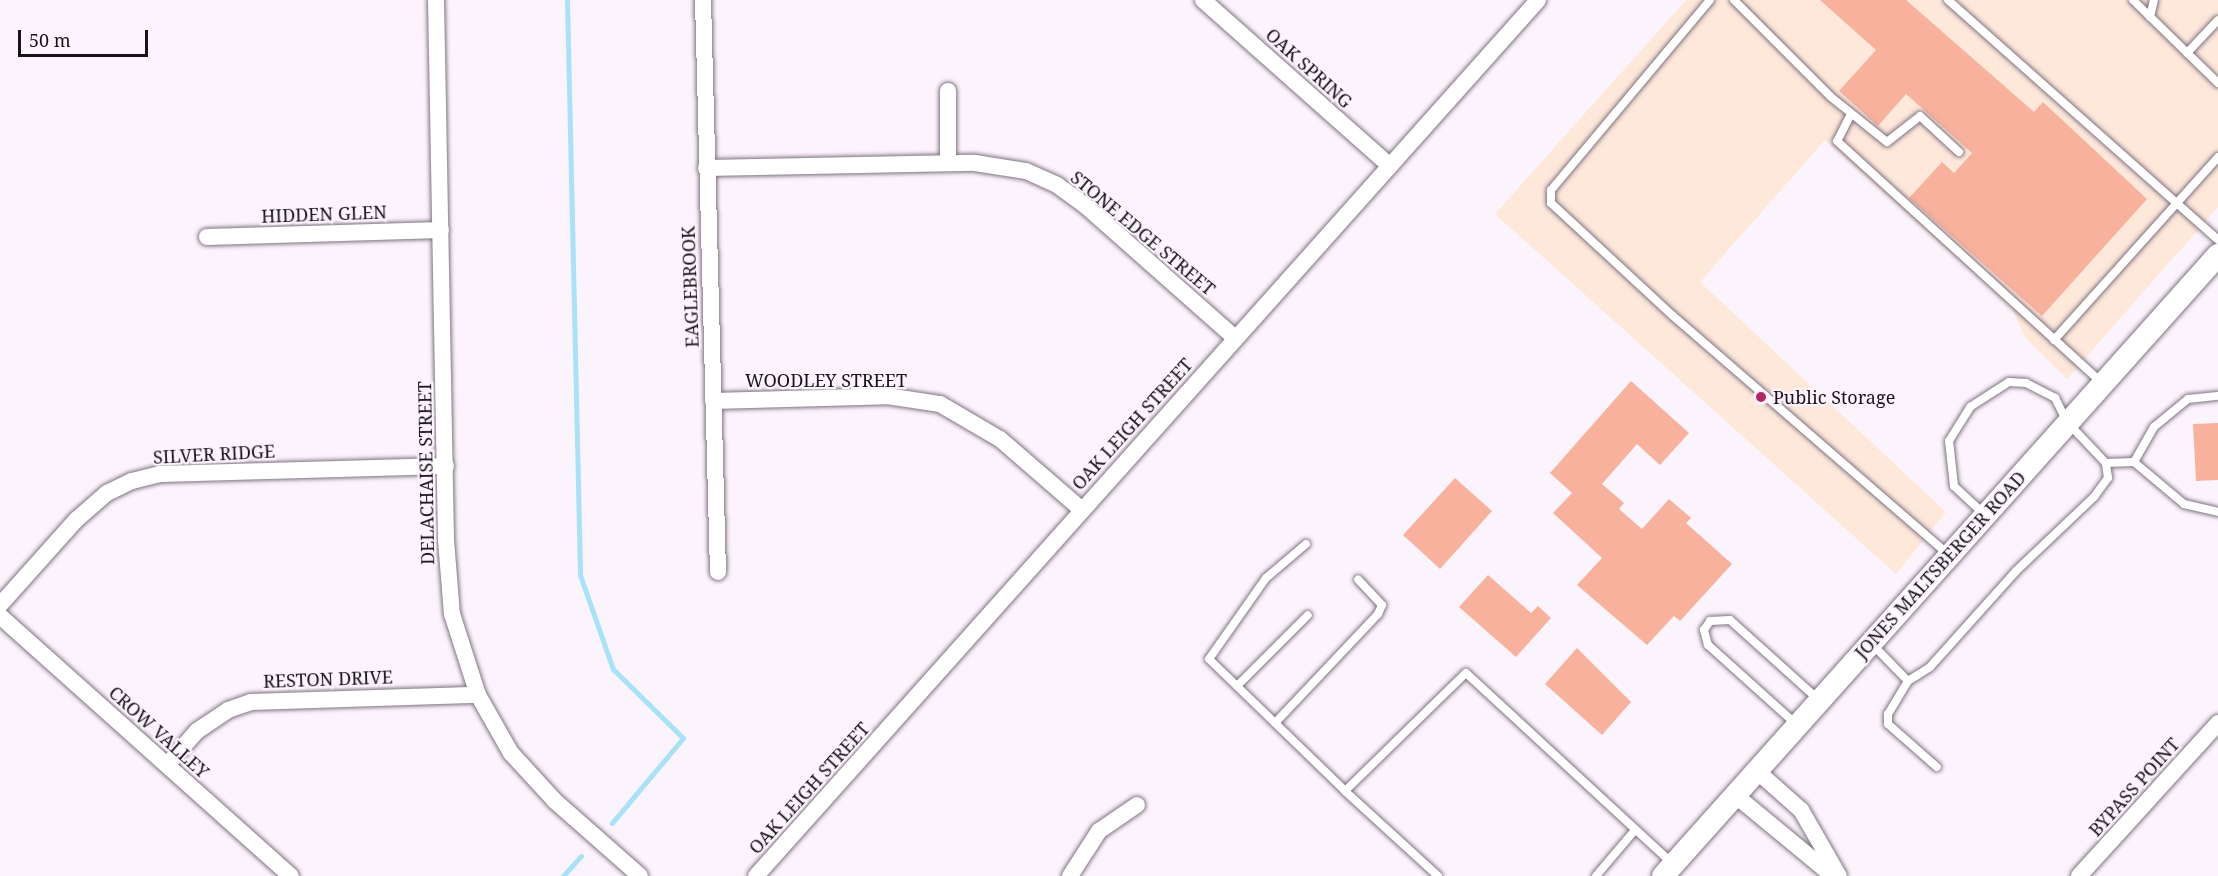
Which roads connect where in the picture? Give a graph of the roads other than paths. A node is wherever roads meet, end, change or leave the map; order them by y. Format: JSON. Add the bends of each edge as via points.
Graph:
{"nodes":[{"id":1,"x":436,"y":0,"type":"edge"},
{"id":2,"x":703,"y":0,"type":"edge"},
{"id":3,"x":1203,"y":0,"type":"edge"},
{"id":4,"x":1537,"y":0,"type":"edge"},
{"id":5,"x":1710,"y":0,"type":"edge"},
{"id":6,"x":1734,"y":0,"type":"edge"},
{"id":7,"x":2133,"y":0,"type":"edge"},
{"id":8,"x":2154,"y":0,"type":"edge"},
{"id":9,"x":1954,"y":2,"type":"edge"},
{"id":10,"x":2150,"y":17,"type":"junction"},
{"id":11,"x":2218,"y":20,"type":"edge"},
{"id":12,"x":2187,"y":53,"type":"junction"},
{"id":13,"x":2218,"y":83,"type":"edge"},
{"id":14,"x":948,"y":91,"type":"dead end"},
{"id":15,"x":1851,"y":114,"type":"junction"},
{"id":16,"x":1959,"y":152,"type":"dead end"},
{"id":17,"x":2218,"y":157,"type":"edge"},
{"id":18,"x":948,"y":163,"type":"junction"},
{"id":19,"x":1390,"y":166,"type":"junction"},
{"id":20,"x":706,"y":168,"type":"junction"},
{"id":21,"x":2175,"y":201,"type":"junction"},
{"id":22,"x":441,"y":230,"type":"junction"},
{"id":23,"x":207,"y":237,"type":"dead end"},
{"id":24,"x":2217,"y":255,"type":"edge"},
{"id":25,"x":1235,"y":338,"type":"junction"},
{"id":26,"x":2055,"y":340,"type":"junction"},
{"id":27,"x":2102,"y":384,"type":"junction"},
{"id":28,"x":2218,"y":396,"type":"edge"},
{"id":29,"x":713,"y":401,"type":"junction"},
{"id":30,"x":2068,"y":423,"type":"junction"},
{"id":31,"x":2134,"y":462,"type":"junction"},
{"id":32,"x":2106,"y":463,"type":"junction"},
{"id":33,"x":446,"y":466,"type":"junction"},
{"id":34,"x":1082,"y":510,"type":"junction"},
{"id":35,"x":2218,"y":513,"type":"edge"},
{"id":36,"x":1986,"y":515,"type":"junction"},
{"id":37,"x":1306,"y":544,"type":"dead end"},
{"id":38,"x":1949,"y":556,"type":"junction"},
{"id":39,"x":718,"y":572,"type":"dead end"},
{"id":40,"x":1358,"y":579,"type":"dead end"},
{"id":41,"x":0,"y":605,"type":"edge"},
{"id":42,"x":1308,"y":615,"type":"dead end"},
{"id":43,"x":0,"y":616,"type":"edge"},
{"id":44,"x":1871,"y":643,"type":"junction"},
{"id":45,"x":1908,"y":681,"type":"junction"},
{"id":46,"x":1237,"y":686,"type":"junction"},
{"id":47,"x":478,"y":694,"type":"junction"},
{"id":48,"x":1820,"y":700,"type":"junction"},
{"id":49,"x":1275,"y":723,"type":"junction"},
{"id":50,"x":2218,"y":723,"type":"edge"},
{"id":51,"x":1798,"y":725,"type":"junction"},
{"id":52,"x":167,"y":765,"type":"junction"},
{"id":53,"x":1936,"y":767,"type":"dead end"},
{"id":54,"x":1757,"y":771,"type":"junction"},
{"id":55,"x":1345,"y":791,"type":"junction"},
{"id":56,"x":1735,"y":795,"type":"junction"},
{"id":57,"x":1137,"y":805,"type":"dead end"},
{"id":58,"x":1635,"y":830,"type":"junction"},
{"id":59,"x":1668,"y":870,"type":"edge"},
{"id":60,"x":291,"y":876,"type":"edge"},
{"id":61,"x":640,"y":876,"type":"edge"},
{"id":62,"x":756,"y":876,"type":"edge"},
{"id":63,"x":1070,"y":876,"type":"edge"},
{"id":64,"x":1438,"y":876,"type":"edge"},
{"id":65,"x":1596,"y":876,"type":"edge"},
{"id":66,"x":1833,"y":876,"type":"edge"},
{"id":67,"x":1839,"y":876,"type":"edge"},
{"id":68,"x":2079,"y":876,"type":"edge"}],
"edges":[{"from":1,"to":22,"type":"street","name":"DELACHAISE STREET"},
{"from":2,"to":20,"type":"street","name":"EAGLEBROOK"},
{"from":3,"to":19,"type":"street","name":"OAK SPRING"},
{"from":4,"to":19,"type":"street","name":"OAK LEIGH STREET"},
{"from":5,"to":38,"type":"lane","via":[[1551,190],[1551,203],[1672,315]]},
{"from":6,"to":15,"type":"lane"},
{"from":7,"to":10,"type":"lane"},
{"from":8,"to":10,"type":"lane"},
{"from":9,"to":21,"type":"lane"},
{"from":10,"to":12,"type":"lane"},
{"from":11,"to":12,"type":"lane"},
{"from":12,"to":13,"type":"lane"},
{"from":14,"to":18,"type":"street"},
{"from":15,"to":16,"type":"lane","via":[[1887,142],[1920,116]]},
{"from":15,"to":26,"type":"lane","via":[[1837,141]]},
{"from":17,"to":21,"type":"lane"},
{"from":18,"to":20,"type":"street","name":"STONE EDGE STREET"},
{"from":18,"to":25,"type":"street","name":"STONE EDGE STREET","via":[[1009,166],[1057,185]]},
{"from":19,"to":25,"type":"street","name":"OAK LEIGH STREET"},
{"from":20,"to":29,"type":"street","name":"EAGLEBROOK"},
{"from":21,"to":24,"type":"lane"},
{"from":21,"to":26,"type":"lane"},
{"from":22,"to":23,"type":"street","name":"HIDDEN GLEN"},
{"from":22,"to":33,"type":"street","name":"DELACHAISE STREET"},
{"from":24,"to":27,"type":"main road","name":"JONES MALTSBERGER ROAD"},
{"from":25,"to":34,"type":"street","name":"OAK LEIGH STREET"},
{"from":26,"to":27,"type":"lane"},
{"from":27,"to":30,"type":"main road","name":"JONES MALTSBERGER ROAD"},
{"from":28,"to":31,"type":"lane","via":[[2188,399],[2154,427]]},
{"from":29,"to":34,"type":"street","name":"WOODLEY STREET","via":[[887,396],[940,404],[1000,439]]},
{"from":29,"to":39,"type":"street","name":"EAGLEBROOK"},
{"from":30,"to":32,"type":"lane"},
{"from":30,"to":36,"type":"main road","name":"JONES MALTSBERGER ROAD"},
{"from":30,"to":36,"type":"lane","via":[[2055,398],[2026,383],[2009,382],[1970,407],[1949,441],[1954,486]]},
{"from":31,"to":32,"type":"lane"},
{"from":31,"to":35,"type":"lane","via":[[2184,504]]},
{"from":32,"to":45,"type":"lane","via":[[2108,477],[2094,497],[2016,571],[1930,667]]},
{"from":33,"to":41,"type":"street","name":"SILVER RIDGE","via":[[160,474],[132,481],[107,493],[76,520]]},
{"from":33,"to":47,"type":"street","name":"DELACHAISE STREET","via":[[452,614]]},
{"from":34,"to":62,"type":"street","name":"OAK LEIGH STREET"},
{"from":36,"to":38,"type":"main road","name":"JONES MALTSBERGER ROAD"},
{"from":37,"to":46,"type":"lane","via":[[1266,578],[1209,659]]},
{"from":38,"to":44,"type":"main road","name":"JONES MALTSBERGER ROAD"},
{"from":40,"to":49,"type":"lane","via":[[1382,605],[1378,614]]},
{"from":42,"to":46,"type":"lane"},
{"from":43,"to":52,"type":"street","name":"CROW VALLEY"},
{"from":44,"to":45,"type":"lane"},
{"from":44,"to":48,"type":"main road","name":"JONES MALTSBERGER ROAD"},
{"from":45,"to":53,"type":"lane","via":[[1888,714],[1888,724]]},
{"from":46,"to":49,"type":"lane"},
{"from":47,"to":52,"type":"street","name":"RESTON DRIVE","via":[[251,702],[228,710],[197,731]]},
{"from":47,"to":61,"type":"street","name":"DELACHAISE STREET","via":[[499,735],[532,778]]},
{"from":48,"to":51,"type":"main road","name":"JONES MALTSBERGER ROAD"},
{"from":48,"to":51,"type":"lane","via":[[1730,620],[1714,619],[1706,626],[1708,645]]},
{"from":49,"to":55,"type":"lane"},
{"from":50,"to":68,"type":"street","name":"BYPASS POINT"},
{"from":51,"to":54,"type":"main road","name":"JONES MALTSBERGER ROAD"},
{"from":52,"to":60,"type":"street","name":"CROW VALLEY"},
{"from":54,"to":56,"type":"main road","name":"JONES MALTSBERGER ROAD"},
{"from":54,"to":67,"type":"street","via":[[1801,810]]},
{"from":55,"to":58,"type":"lane","via":[[1466,673]]},
{"from":55,"to":64,"type":"lane"},
{"from":56,"to":59,"type":"main road","name":"JONES MALTSBERGER ROAD"},
{"from":56,"to":66,"type":"street"},
{"from":57,"to":63,"type":"street","via":[[1099,831]]},
{"from":58,"to":59,"type":"lane"},
{"from":58,"to":65,"type":"lane"}]}
